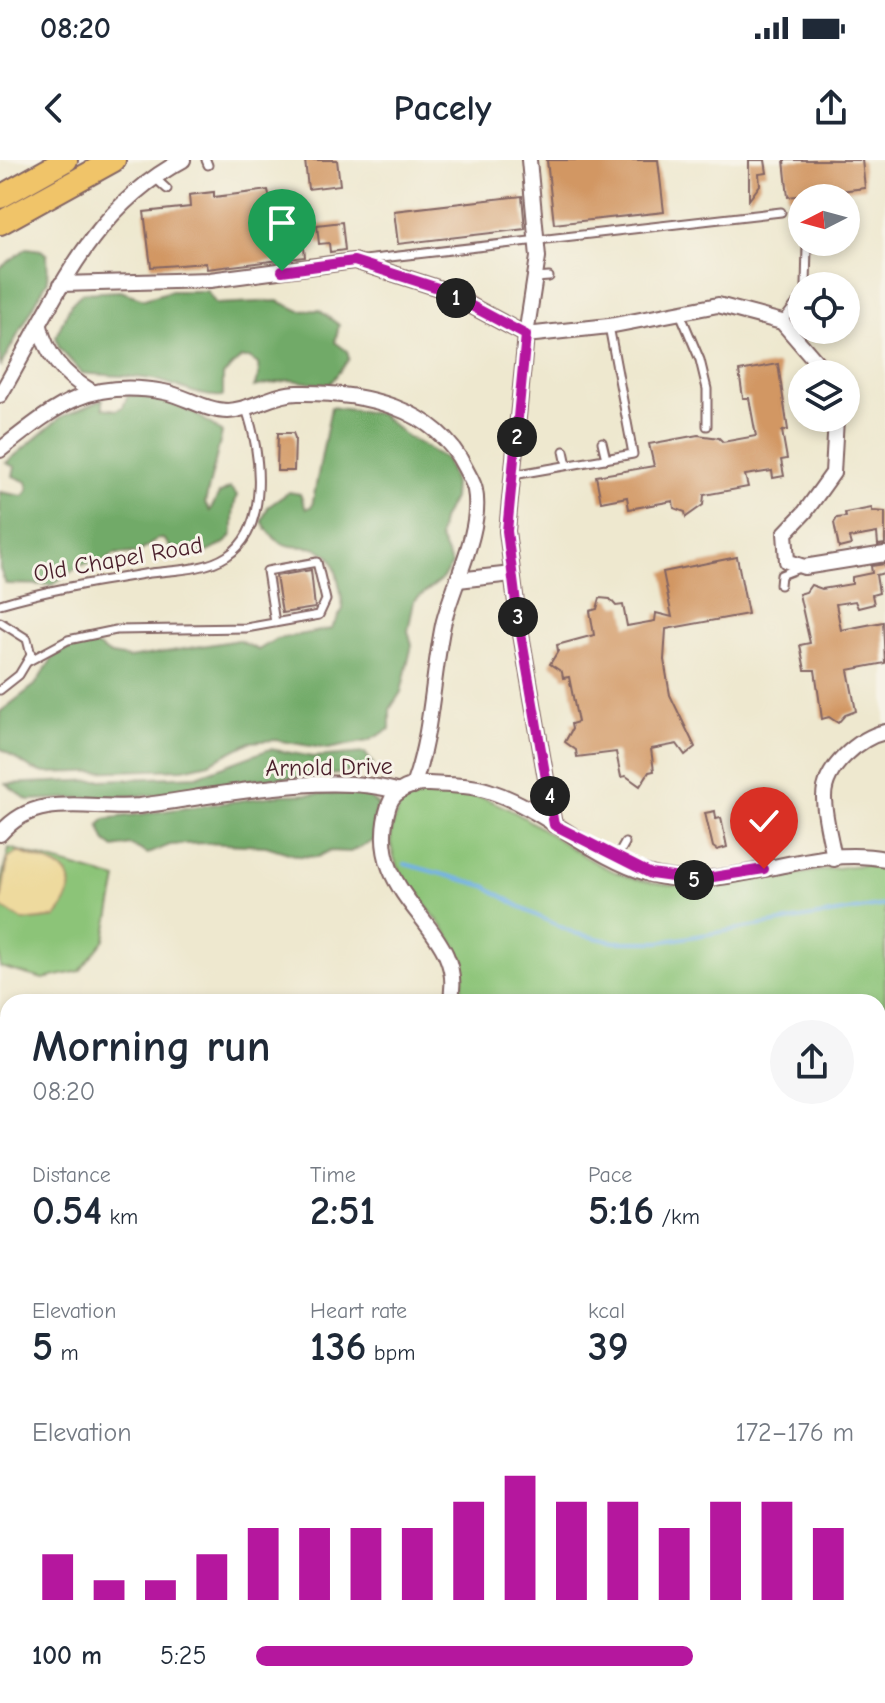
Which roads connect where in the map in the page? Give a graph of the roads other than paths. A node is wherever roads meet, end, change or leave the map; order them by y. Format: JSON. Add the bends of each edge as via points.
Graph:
{"nodes":[{"id":1,"x":66,"y":160,"type":"edge"},
{"id":2,"x":114,"y":160,"type":"edge"},
{"id":3,"x":183,"y":160,"type":"edge"},
{"id":4,"x":529,"y":160,"type":"edge"},
{"id":5,"x":154,"y":177,"type":"junction"},
{"id":6,"x":167,"y":189,"type":"dead end"},
{"id":7,"x":0,"y":197,"type":"edge"},
{"id":8,"x":781,"y":212,"type":"dead end"},
{"id":9,"x":0,"y":223,"type":"edge"},
{"id":10,"x":537,"y":243,"type":"junction"},
{"id":11,"x":354,"y":261,"type":"junction"},
{"id":12,"x":61,"y":284,"type":"junction"},
{"id":13,"x":680,"y":313,"type":"junction"},
{"id":14,"x":788,"y":314,"type":"edge"},
{"id":15,"x":782,"y":322,"type":"junction"},
{"id":16,"x":40,"y":326,"type":"junction"},
{"id":17,"x":609,"y":326,"type":"junction"},
{"id":18,"x":526,"y":335,"type":"junction"},
{"id":19,"x":815,"y":360,"type":"edge"},
{"id":20,"x":91,"y":391,"type":"junction"},
{"id":21,"x":0,"y":395,"type":"edge"},
{"id":22,"x":246,"y":409,"type":"junction"},
{"id":23,"x":707,"y":426,"type":"dead end"},
{"id":24,"x":835,"y":432,"type":"edge"},
{"id":25,"x":602,"y":442,"type":"dead end"},
{"id":26,"x":0,"y":450,"type":"edge"},
{"id":27,"x":564,"y":451,"type":"dead end"},
{"id":28,"x":606,"y":459,"type":"junction"},
{"id":29,"x":567,"y":465,"type":"junction"},
{"id":30,"x":513,"y":475,"type":"junction"},
{"id":31,"x":885,"y":554,"type":"edge"},
{"id":32,"x":802,"y":567,"type":"junction"},
{"id":33,"x":516,"y":579,"type":"junction"},
{"id":34,"x":458,"y":580,"type":"junction"},
{"id":35,"x":780,"y":585,"type":"dead end"},
{"id":36,"x":0,"y":604,"type":"edge"},
{"id":37,"x":0,"y":622,"type":"edge"},
{"id":38,"x":275,"y":623,"type":"junction"},
{"id":39,"x":29,"y":661,"type":"junction"},
{"id":40,"x":0,"y":690,"type":"edge"},
{"id":41,"x":885,"y":732,"type":"edge"},
{"id":42,"x":406,"y":789,"type":"junction"},
{"id":43,"x":554,"y":825,"type":"junction"},
{"id":44,"x":0,"y":834,"type":"edge"},
{"id":45,"x":625,"y":843,"type":"dead end"},
{"id":46,"x":616,"y":859,"type":"junction"},
{"id":47,"x":834,"y":859,"type":"junction"},
{"id":48,"x":885,"y":859,"type":"edge"},
{"id":49,"x":452,"y":994,"type":"edge"}],
"edges":[{"from":1,"to":7,"type":"main road"},
{"from":2,"to":9,"type":"main road"},
{"from":3,"to":5,"type":"street"},
{"from":4,"to":10,"type":"street"},
{"from":5,"to":6,"type":"lane"},
{"from":5,"to":12,"type":"street","via":[[120,204],[84,246]]},
{"from":8,"to":10,"type":"lane"},
{"from":10,"to":11,"type":"lane"},
{"from":10,"to":18,"type":"street","via":[[542,278]]},
{"from":11,"to":12,"type":"street","via":[[210,280]]},
{"from":11,"to":18,"type":"street","via":[[438,288]]},
{"from":12,"to":16,"type":"street"},
{"from":13,"to":15,"type":"street","via":[[718,305]]},
{"from":13,"to":17,"type":"street"},
{"from":13,"to":23,"type":"lane","via":[[707,389]]},
{"from":14,"to":15,"type":"lane"},
{"from":15,"to":19,"type":"street"},
{"from":16,"to":20,"type":"street","via":[[54,360]]},
{"from":16,"to":21,"type":"street"},
{"from":17,"to":18,"type":"street"},
{"from":17,"to":28,"type":"lane","via":[[633,454]]},
{"from":18,"to":30,"type":"street"},
{"from":20,"to":22,"type":"street","via":[[164,392],[224,411]]},
{"from":20,"to":26,"type":"street","via":[[40,419]]},
{"from":22,"to":34,"type":"street","via":[[294,392],[362,398],[430,421],[458,453],[475,490],[471,539]]},
{"from":22,"to":36,"type":"lane","name":"Old Chapel Road","via":[[258,445],[256,488],[252,524],[238,548],[216,563],[89,583]]},
{"from":24,"to":32,"type":"street","via":[[833,473],[782,540],[787,561]]},
{"from":25,"to":28,"type":"lane"},
{"from":27,"to":29,"type":"lane"},
{"from":28,"to":29,"type":"lane"},
{"from":29,"to":30,"type":"lane"},
{"from":30,"to":33,"type":"street"},
{"from":31,"to":32,"type":"street"},
{"from":32,"to":35,"type":"lane","via":[[781,575]]},
{"from":33,"to":34,"type":"street"},
{"from":33,"to":43,"type":"street"},
{"from":34,"to":42,"type":"street","via":[[443,625],[424,756]]},
{"from":37,"to":39,"type":"lane","via":[[27,639]]},
{"from":38,"to":38,"type":"lane","via":[[319,615],[326,600],[317,562],[267,571]]},
{"from":38,"to":39,"type":"lane","via":[[116,630],[68,640]]},
{"from":39,"to":40,"type":"lane"},
{"from":41,"to":47,"type":"street","via":[[852,748],[828,779],[824,795]]},
{"from":42,"to":43,"type":"street","name":"Arnold Drive","via":[[468,786],[489,791]]},
{"from":42,"to":44,"type":"street","name":"Arnold Drive","via":[[354,784],[244,790],[135,806],[48,807],[27,812]]},
{"from":42,"to":49,"type":"street","via":[[389,802],[387,867],[450,957]]},
{"from":43,"to":46,"type":"street","name":"Arnold Drive"},
{"from":45,"to":46,"type":"lane"},
{"from":46,"to":47,"type":"street","name":"Arnold Drive","via":[[651,874],[694,880]]},
{"from":47,"to":48,"type":"street","name":"Arnold Drive"}]}
